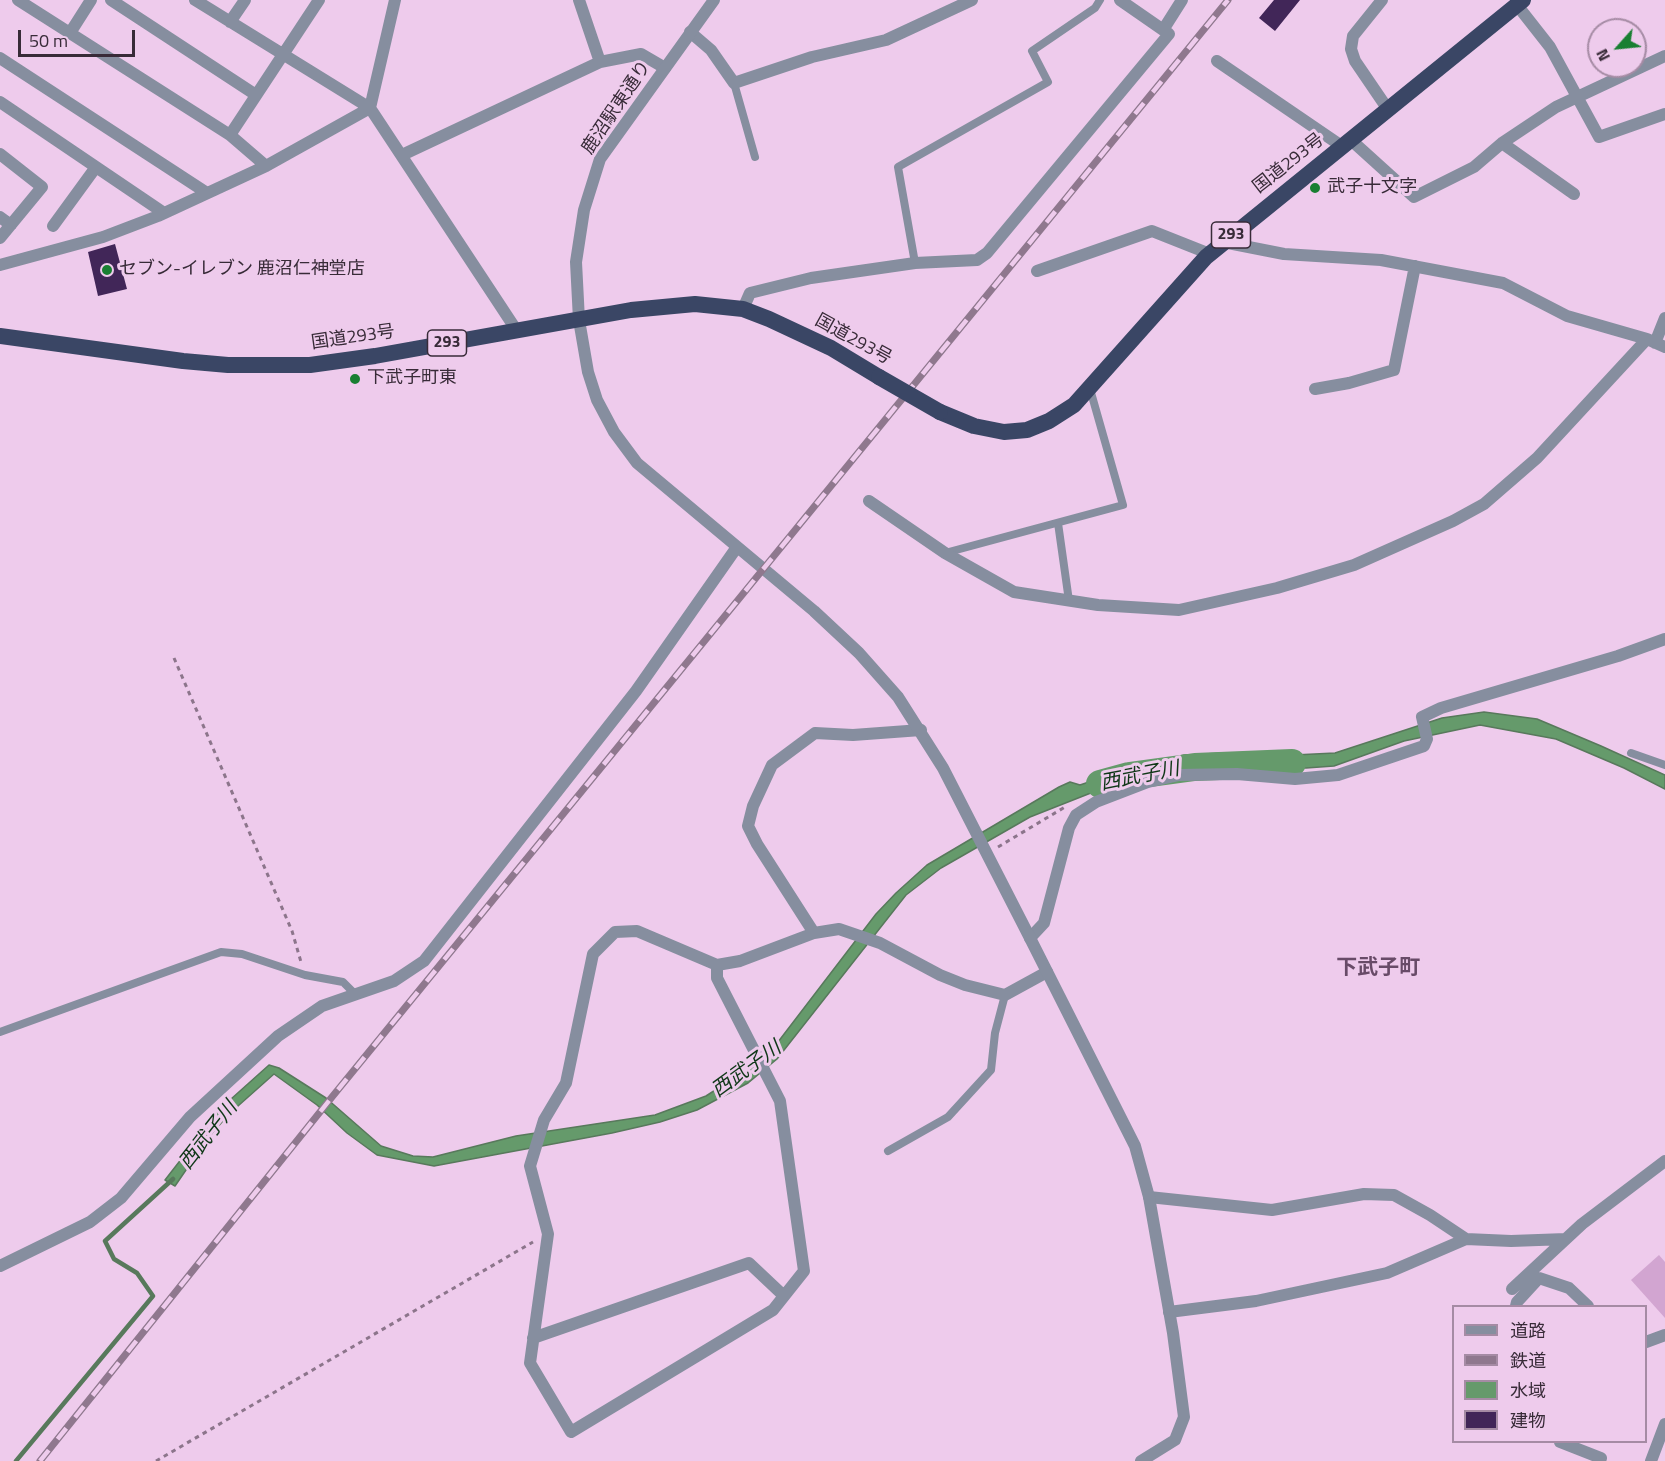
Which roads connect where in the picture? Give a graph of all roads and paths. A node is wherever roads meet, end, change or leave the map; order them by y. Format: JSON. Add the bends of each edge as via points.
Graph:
{"nodes":[{"id":1,"x":18,"y":0,"type":"edge"},
{"id":2,"x":92,"y":0,"type":"edge"},
{"id":3,"x":111,"y":0,"type":"edge"},
{"id":4,"x":195,"y":0,"type":"edge"},
{"id":5,"x":245,"y":0,"type":"edge"},
{"id":6,"x":319,"y":0,"type":"edge"},
{"id":7,"x":395,"y":0,"type":"edge"},
{"id":8,"x":579,"y":0,"type":"edge"},
{"id":9,"x":714,"y":0,"type":"edge"},
{"id":10,"x":972,"y":0,"type":"edge"},
{"id":11,"x":1100,"y":0,"type":"edge"},
{"id":12,"x":1120,"y":0,"type":"edge"},
{"id":13,"x":1182,"y":0,"type":"edge"},
{"id":14,"x":1382,"y":0,"type":"edge"},
{"id":15,"x":1520,"y":3,"type":"edge"},
{"id":16,"x":230,"y":22,"type":"junction"},
{"id":17,"x":1163,"y":30,"type":"junction"},
{"id":18,"x":690,"y":32,"type":"junction"},
{"id":19,"x":70,"y":33,"type":"junction"},
{"id":20,"x":283,"y":55,"type":"junction"},
{"id":21,"x":1665,"y":56,"type":"edge"},
{"id":22,"x":0,"y":58,"type":"edge"},
{"id":23,"x":1217,"y":61,"type":"dead end"},
{"id":24,"x":600,"y":62,"type":"junction"},
{"id":25,"x":665,"y":68,"type":"junction"},
{"id":26,"x":734,"y":83,"type":"junction"},
{"id":27,"x":256,"y":95,"type":"junction"},
{"id":28,"x":1576,"y":98,"type":"junction"},
{"id":29,"x":0,"y":102,"type":"edge"},
{"id":30,"x":370,"y":108,"type":"junction"},
{"id":31,"x":1387,"y":108,"type":"junction"},
{"id":32,"x":1665,"y":114,"type":"edge"},
{"id":33,"x":230,"y":135,"type":"junction"},
{"id":34,"x":1502,"y":143,"type":"junction"},
{"id":35,"x":1347,"y":144,"type":"junction"},
{"id":36,"x":0,"y":154,"type":"edge"},
{"id":37,"x":402,"y":155,"type":"junction"},
{"id":38,"x":755,"y":157,"type":"dead end"},
{"id":39,"x":266,"y":166,"type":"junction"},
{"id":40,"x":96,"y":167,"type":"junction"},
{"id":41,"x":207,"y":193,"type":"junction"},
{"id":42,"x":1574,"y":194,"type":"dead end"},
{"id":43,"x":164,"y":213,"type":"junction"},
{"id":44,"x":0,"y":217,"type":"edge"},
{"id":45,"x":11,"y":225,"type":"junction"},
{"id":46,"x":53,"y":226,"type":"dead end"},
{"id":47,"x":0,"y":238,"type":"edge"},
{"id":48,"x":1223,"y":242,"type":"junction"},
{"id":49,"x":1210,"y":254,"type":"junction"},
{"id":50,"x":915,"y":263,"type":"junction"},
{"id":51,"x":0,"y":265,"type":"edge"},
{"id":52,"x":1415,"y":266,"type":"junction"},
{"id":53,"x":1037,"y":271,"type":"dead end"},
{"id":54,"x":742,"y":309,"type":"junction"},
{"id":55,"x":1665,"y":318,"type":"edge"},
{"id":56,"x":579,"y":320,"type":"junction"},
{"id":57,"x":517,"y":331,"type":"junction"},
{"id":58,"x":0,"y":336,"type":"edge"},
{"id":59,"x":1656,"y":343,"type":"edge"},
{"id":60,"x":1090,"y":389,"type":"junction"},
{"id":61,"x":1315,"y":389,"type":"dead end"},
{"id":62,"x":869,"y":501,"type":"dead end"},
{"id":63,"x":1058,"y":523,"type":"junction"},
{"id":64,"x":737,"y":547,"type":"junction"},
{"id":65,"x":945,"y":553,"type":"junction"},
{"id":66,"x":1069,"y":601,"type":"junction"},
{"id":67,"x":1665,"y":639,"type":"edge"},
{"id":68,"x":174,"y":658,"type":"dead end"},
{"id":69,"x":921,"y":730,"type":"junction"},
{"id":70,"x":1630,"y":753,"type":"dead end"},
{"id":71,"x":1665,"y":765,"type":"edge"},
{"id":72,"x":814,"y":933,"type":"junction"},
{"id":73,"x":1030,"y":938,"type":"junction"},
{"id":74,"x":717,"y":965,"type":"junction"},
{"id":75,"x":1047,"y":972,"type":"junction"},
{"id":76,"x":305,"y":975,"type":"junction"},
{"id":77,"x":355,"y":994,"type":"junction"},
{"id":78,"x":1005,"y":995,"type":"junction"},
{"id":79,"x":0,"y":1032,"type":"edge"},
{"id":80,"x":888,"y":1151,"type":"dead end"},
{"id":81,"x":1665,"y":1161,"type":"edge"},
{"id":82,"x":1149,"y":1197,"type":"junction"},
{"id":83,"x":548,"y":1234,"type":"junction"},
{"id":84,"x":1466,"y":1239,"type":"junction"},
{"id":85,"x":1566,"y":1239,"type":"junction"},
{"id":86,"x":0,"y":1266,"type":"edge"},
{"id":87,"x":1512,"y":1289,"type":"dead end"},
{"id":88,"x":784,"y":1296,"type":"junction"},
{"id":89,"x":1516,"y":1305,"type":"edge"},
{"id":90,"x":1587,"y":1305,"type":"edge"},
{"id":91,"x":1169,"y":1312,"type":"junction"},
{"id":92,"x":1665,"y":1335,"type":"edge"},
{"id":93,"x":533,"y":1338,"type":"junction"},
{"id":94,"x":1647,"y":1342,"type":"edge"},
{"id":95,"x":1665,"y":1424,"type":"edge"},
{"id":96,"x":1563,"y":1443,"type":"edge"},
{"id":97,"x":156,"y":1461,"type":"edge"},
{"id":98,"x":1141,"y":1461,"type":"edge"},
{"id":99,"x":1600,"y":1461,"type":"edge"},
{"id":100,"x":1651,"y":1461,"type":"edge"}],
"edges":[{"from":1,"to":19,"type":"street"},
{"from":2,"to":19,"type":"street"},
{"from":3,"to":27,"type":"street"},
{"from":4,"to":16,"type":"street"},
{"from":5,"to":16,"type":"street"},
{"from":6,"to":20,"type":"street"},
{"from":7,"to":30,"type":"street"},
{"from":8,"to":24,"type":"street"},
{"from":9,"to":18,"type":"street","name":"鹿沼駅東通り"},
{"from":10,"to":26,"type":"street","via":[[886,40],[812,57]]},
{"from":11,"to":50,"type":"lane","via":[[1095,8],[1032,51],[1048,82],[898,167]]},
{"from":12,"to":17,"type":"street"},
{"from":13,"to":17,"type":"street"},
{"from":14,"to":31,"type":"street","via":[[1353,36],[1351,49]]},
{"from":15,"to":28,"type":"street","via":[[1550,46]]},
{"from":15,"to":31,"type":"highway","name":"国道293号","number":"293"},
{"from":16,"to":20,"type":"street"},
{"from":17,"to":50,"type":"street","via":[[1169,34],[987,253],[977,260]]},
{"from":18,"to":25,"type":"street","name":"鹿沼駅東通り"},
{"from":18,"to":26,"type":"street","via":[[711,50]]},
{"from":19,"to":33,"type":"street"},
{"from":20,"to":27,"type":"street"},
{"from":20,"to":30,"type":"street"},
{"from":21,"to":28,"type":"street"},
{"from":22,"to":41,"type":"street"},
{"from":23,"to":35,"type":"street"},
{"from":24,"to":25,"type":"street","via":[[641,54]]},
{"from":24,"to":37,"type":"street"},
{"from":25,"to":56,"type":"street","name":"鹿沼駅東通り","via":[[600,159],[584,210],[576,262]]},
{"from":26,"to":38,"type":"lane"},
{"from":27,"to":33,"type":"street"},
{"from":28,"to":32,"type":"street","via":[[1599,137]]},
{"from":28,"to":34,"type":"street"},
{"from":29,"to":40,"type":"street"},
{"from":30,"to":37,"type":"street"},
{"from":30,"to":39,"type":"street"},
{"from":31,"to":35,"type":"highway","name":"国道293号","number":"293"},
{"from":33,"to":39,"type":"street"},
{"from":34,"to":35,"type":"street","via":[[1474,167],[1413,197]]},
{"from":34,"to":42,"type":"street"},
{"from":35,"to":48,"type":"highway","name":"国道293号","number":"293"},
{"from":36,"to":45,"type":"street","via":[[42,187]]},
{"from":37,"to":57,"type":"street"},
{"from":39,"to":41,"type":"street"},
{"from":40,"to":43,"type":"street"},
{"from":40,"to":46,"type":"street"},
{"from":41,"to":43,"type":"street"},
{"from":43,"to":51,"type":"street","via":[[103,237]]},
{"from":44,"to":45,"type":"street"},
{"from":45,"to":47,"type":"street"},
{"from":48,"to":49,"type":"highway","name":"国道293号","number":"293"},
{"from":48,"to":52,"type":"street","via":[[1284,254]]},
{"from":49,"to":53,"type":"street","via":[[1152,231]]},
{"from":49,"to":60,"type":"highway","name":"国道293号","number":"293"},
{"from":50,"to":54,"type":"street","via":[[811,278],[750,293]]},
{"from":52,"to":59,"type":"street","via":[[1503,283],[1567,316]]},
{"from":52,"to":61,"type":"street","via":[[1394,370]]},
{"from":54,"to":56,"type":"highway","name":"国道293号","number":"293","via":[[695,304],[664,306]]},
{"from":54,"to":60,"type":"highway","name":"国道293号","number":"293","bridge":true,"via":[[800,333],[940,412],[974,426],[1004,432],[1027,430],[1066,411]]},
{"from":55,"to":59,"type":"street"},
{"from":56,"to":57,"type":"highway","name":"国道293号","number":"293"},
{"from":56,"to":64,"type":"street","name":"鹿沼駅東通り","via":[[588,372],[614,432],[644,469]]},
{"from":57,"to":58,"type":"highway","name":"国道293号","number":"293","via":[[343,362],[268,366],[183,361]]},
{"from":59,"to":66,"type":"street","via":[[1538,458],[1484,504],[1354,565],[1277,588],[1179,610]]},
{"from":60,"to":63,"type":"lane","via":[[1124,505]]},
{"from":62,"to":65,"type":"street"},
{"from":63,"to":65,"type":"lane"},
{"from":63,"to":66,"type":"lane"},
{"from":64,"to":69,"type":"street","name":"鹿沼駅東通り","via":[[859,652]]},
{"from":64,"to":77,"type":"street","via":[[636,691],[424,961],[394,981]]},
{"from":65,"to":66,"type":"street","via":[[1014,592]]},
{"from":67,"to":73,"type":"street","via":[[1441,708],[1422,717],[1427,740],[1424,746],[1338,775],[1295,779],[1179,775],[1096,802],[1076,815],[1069,828],[1044,923]]},
{"from":68,"to":76,"type":"path","via":[[292,931]]},
{"from":69,"to":72,"type":"street","via":[[854,735],[815,733],[772,765],[748,826]]},
{"from":69,"to":73,"type":"street","name":"鹿沼駅東通り"},
{"from":70,"to":71,"type":"lane"},
{"from":72,"to":74,"type":"street","via":[[740,961]]},
{"from":72,"to":78,"type":"street","via":[[839,929],[880,943],[957,982]]},
{"from":73,"to":75,"type":"street","name":"鹿沼駅東通り"},
{"from":74,"to":83,"type":"street","via":[[637,932],[615,932],[593,954],[566,1083],[544,1120],[530,1166]]},
{"from":74,"to":88,"type":"street","via":[[717,978],[780,1101],[804,1271]]},
{"from":75,"to":78,"type":"street"},
{"from":75,"to":82,"type":"street","name":"鹿沼駅東通り","via":[[1135,1146]]},
{"from":76,"to":77,"type":"lane","via":[[343,982]]},
{"from":76,"to":79,"type":"lane","via":[[242,954],[221,952]]},
{"from":77,"to":86,"type":"street","via":[[322,1006],[255,1056],[190,1117],[122,1198],[90,1222]]},
{"from":78,"to":80,"type":"lane","via":[[991,1070],[948,1117]]},
{"from":81,"to":85,"type":"street"},
{"from":82,"to":84,"type":"street","via":[[1272,1210],[1364,1194],[1394,1195]]},
{"from":82,"to":91,"type":"street","name":"鹿沼駅東通り"},
{"from":83,"to":93,"type":"street"},
{"from":83,"to":97,"type":"path"},
{"from":84,"to":85,"type":"street"},
{"from":84,"to":91,"type":"street","via":[[1388,1273],[1256,1301]]},
{"from":85,"to":87,"type":"street"},
{"from":88,"to":93,"type":"street","via":[[749,1263]]},
{"from":88,"to":93,"type":"street","via":[[772,1310],[571,1432],[530,1363]]},
{"from":89,"to":90,"type":"street","via":[[1539,1278],[1569,1288]]},
{"from":91,"to":98,"type":"street","name":"鹿沼駅東通り","via":[[1184,1417],[1175,1440]]},
{"from":92,"to":94,"type":"street"},
{"from":95,"to":100,"type":"street"},
{"from":96,"to":99,"type":"street","via":[[1601,1458]]}]}
